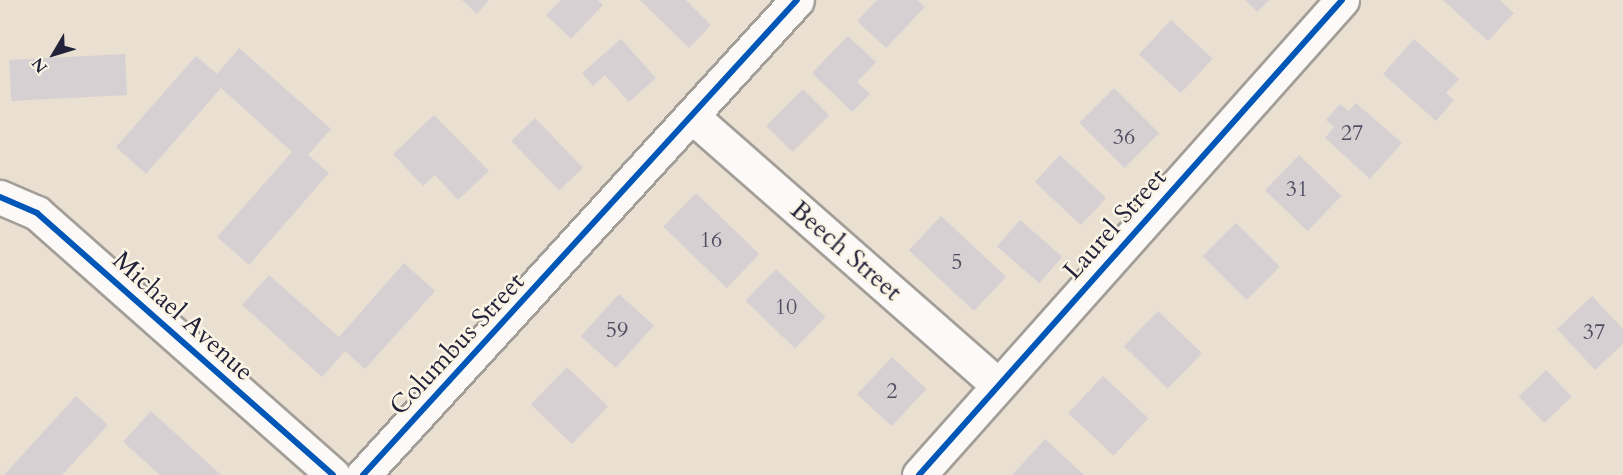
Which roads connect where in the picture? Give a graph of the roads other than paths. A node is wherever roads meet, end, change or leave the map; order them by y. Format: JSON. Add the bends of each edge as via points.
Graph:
{"nodes":[{"id":1,"x":798,"y":0,"type":"edge"},
{"id":2,"x":1342,"y":0,"type":"edge"},
{"id":3,"x":694,"y":118,"type":"junction"},
{"id":4,"x":0,"y":197,"type":"edge"},
{"id":5,"x":997,"y":384,"type":"junction"},
{"id":6,"x":333,"y":475,"type":"edge"},
{"id":7,"x":363,"y":475,"type":"edge"},
{"id":8,"x":919,"y":475,"type":"edge"}],
"edges":[{"from":1,"to":3,"type":"street","name":"Columbus Street"},
{"from":2,"to":5,"type":"street","name":"Laurel Street"},
{"from":3,"to":5,"type":"street","name":"Beech Street"},
{"from":3,"to":7,"type":"street","name":"Columbus Street"},
{"from":4,"to":6,"type":"street","name":"Michael Avenue","via":[[37,213]]},
{"from":5,"to":8,"type":"street","name":"Laurel Street"}]}
